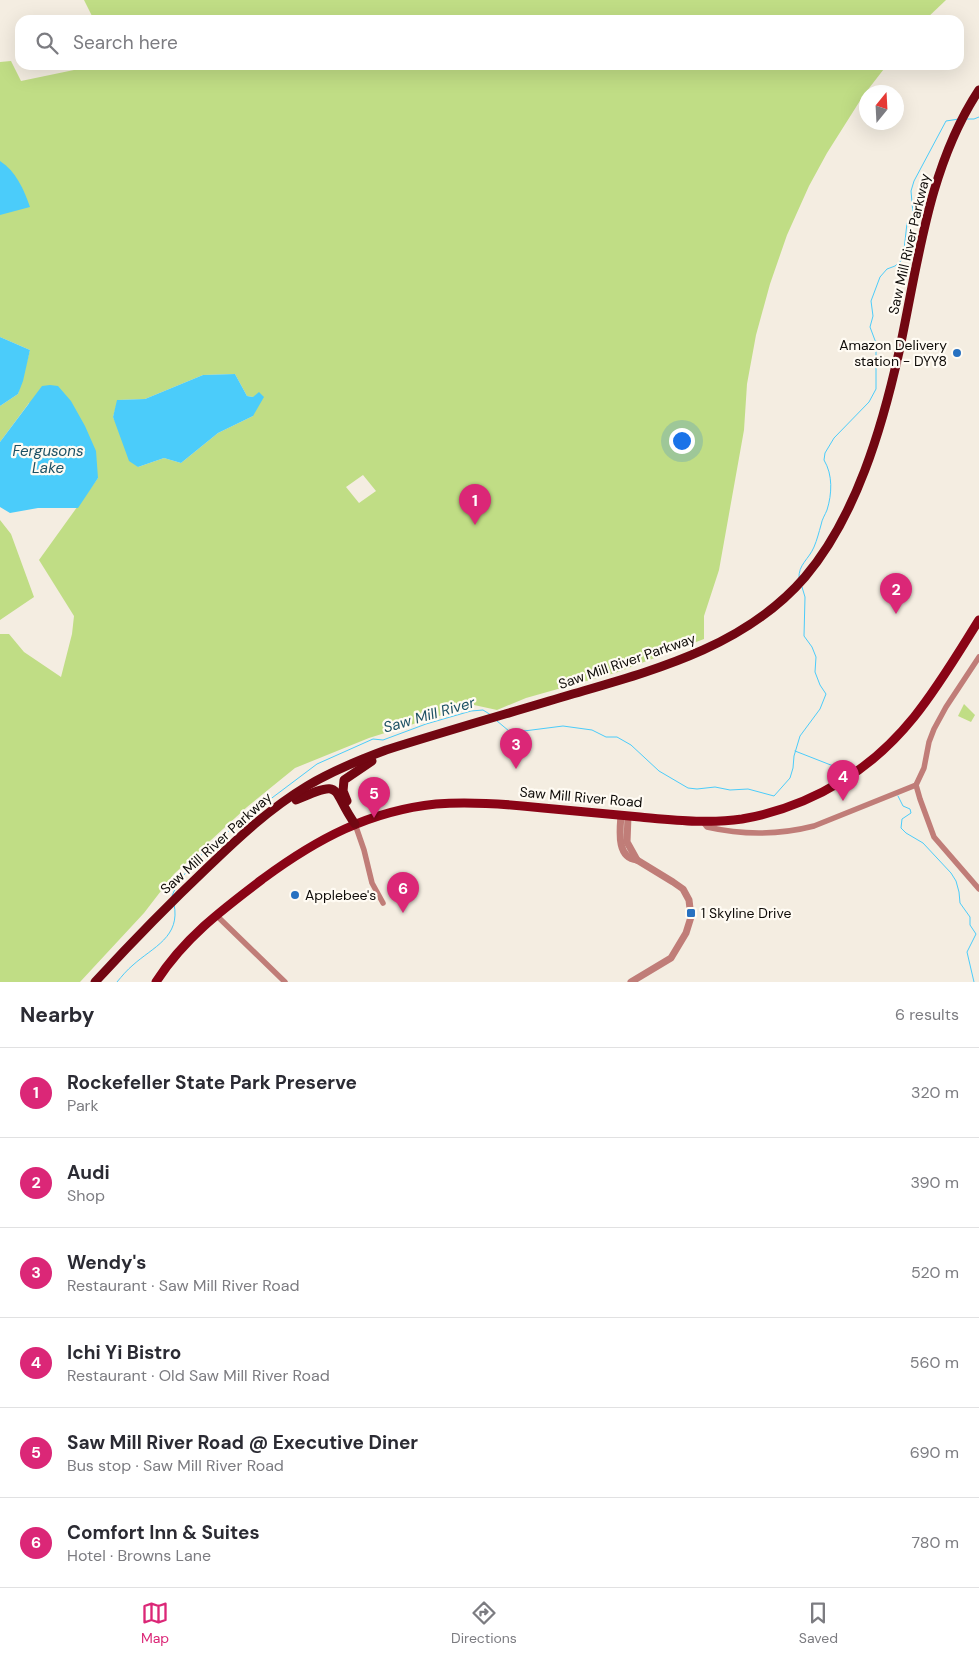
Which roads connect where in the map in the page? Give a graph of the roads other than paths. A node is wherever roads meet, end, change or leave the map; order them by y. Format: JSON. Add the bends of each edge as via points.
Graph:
{"nodes":[{"id":1,"x":979,"y":90,"type":"edge"},
{"id":2,"x":979,"y":101,"type":"edge"},
{"id":3,"x":969,"y":111,"type":"junction"},
{"id":4,"x":979,"y":620,"type":"edge"},
{"id":5,"x":979,"y":657,"type":"edge"},
{"id":6,"x":496,"y":720,"type":"junction"},
{"id":7,"x":372,"y":761,"type":"junction"},
{"id":8,"x":916,"y":785,"type":"junction"},
{"id":9,"x":296,"y":800,"type":"junction"},
{"id":10,"x":624,"y":816,"type":"junction"},
{"id":11,"x":703,"y":822,"type":"junction"},
{"id":12,"x":355,"y":824,"type":"junction"},
{"id":13,"x":979,"y":889,"type":"edge"},
{"id":14,"x":174,"y":903,"type":"junction"},
{"id":15,"x":383,"y":903,"type":"dead end"},
{"id":16,"x":216,"y":915,"type":"junction"},
{"id":17,"x":95,"y":982,"type":"edge"},
{"id":18,"x":103,"y":982,"type":"edge"},
{"id":19,"x":156,"y":982,"type":"edge"},
{"id":20,"x":285,"y":982,"type":"edge"},
{"id":21,"x":631,"y":982,"type":"edge"}],
"edges":[{"from":1,"to":3,"type":"highway","name":"Saw Mill River Parkway"},
{"from":2,"to":3,"type":"highway","name":"Saw Mill River Parkway"},
{"from":3,"to":6,"type":"highway","name":"Saw Mill River Parkway","via":[[947,153],[934,194],[896,362],[873,445],[840,524],[802,585],[782,608],[754,629],[693,661],[644,679]]},
{"from":4,"to":11,"type":"main road","name":"Saw Mill River Road","via":[[919,713],[862,768],[822,792],[783,809],[740,819]]},
{"from":5,"to":8,"type":"street","via":[[934,729]]},
{"from":6,"to":7,"type":"highway","name":"Saw Mill River Parkway"},
{"from":6,"to":14,"type":"highway","name":"Saw Mill River Parkway","via":[[370,756],[308,785],[252,826]]},
{"from":7,"to":9,"type":"highway","name":"Saw Mill River Parkway","via":[[341,774]]},
{"from":7,"to":12,"type":"highway","via":[[349,775],[343,784]]},
{"from":8,"to":11,"type":"street","via":[[814,826],[796,830],[737,832],[707,827]]},
{"from":8,"to":13,"type":"street","via":[[934,837]]},
{"from":9,"to":12,"type":"highway","via":[[322,788],[333,789]]},
{"from":9,"to":14,"type":"highway","name":"Saw Mill River Parkway","via":[[255,831]]},
{"from":10,"to":11,"type":"main road","name":"Saw Mill River Road"},
{"from":10,"to":12,"type":"main road","name":"Saw Mill River Road","via":[[464,802],[413,808]]},
{"from":10,"to":21,"type":"street","via":[[627,842],[637,860],[682,889],[689,900],[691,917],[686,933],[671,958]]},
{"from":12,"to":15,"type":"street","via":[[372,882]]},
{"from":12,"to":16,"type":"main road","name":"Saw Mill River Road","via":[[304,850]]},
{"from":14,"to":17,"type":"highway","name":"Saw Mill River Parkway"},
{"from":14,"to":18,"type":"highway","name":"Saw Mill River Parkway"},
{"from":16,"to":19,"type":"main road","name":"Saw Mill River Road","via":[[184,945]]},
{"from":16,"to":20,"type":"street"}]}
